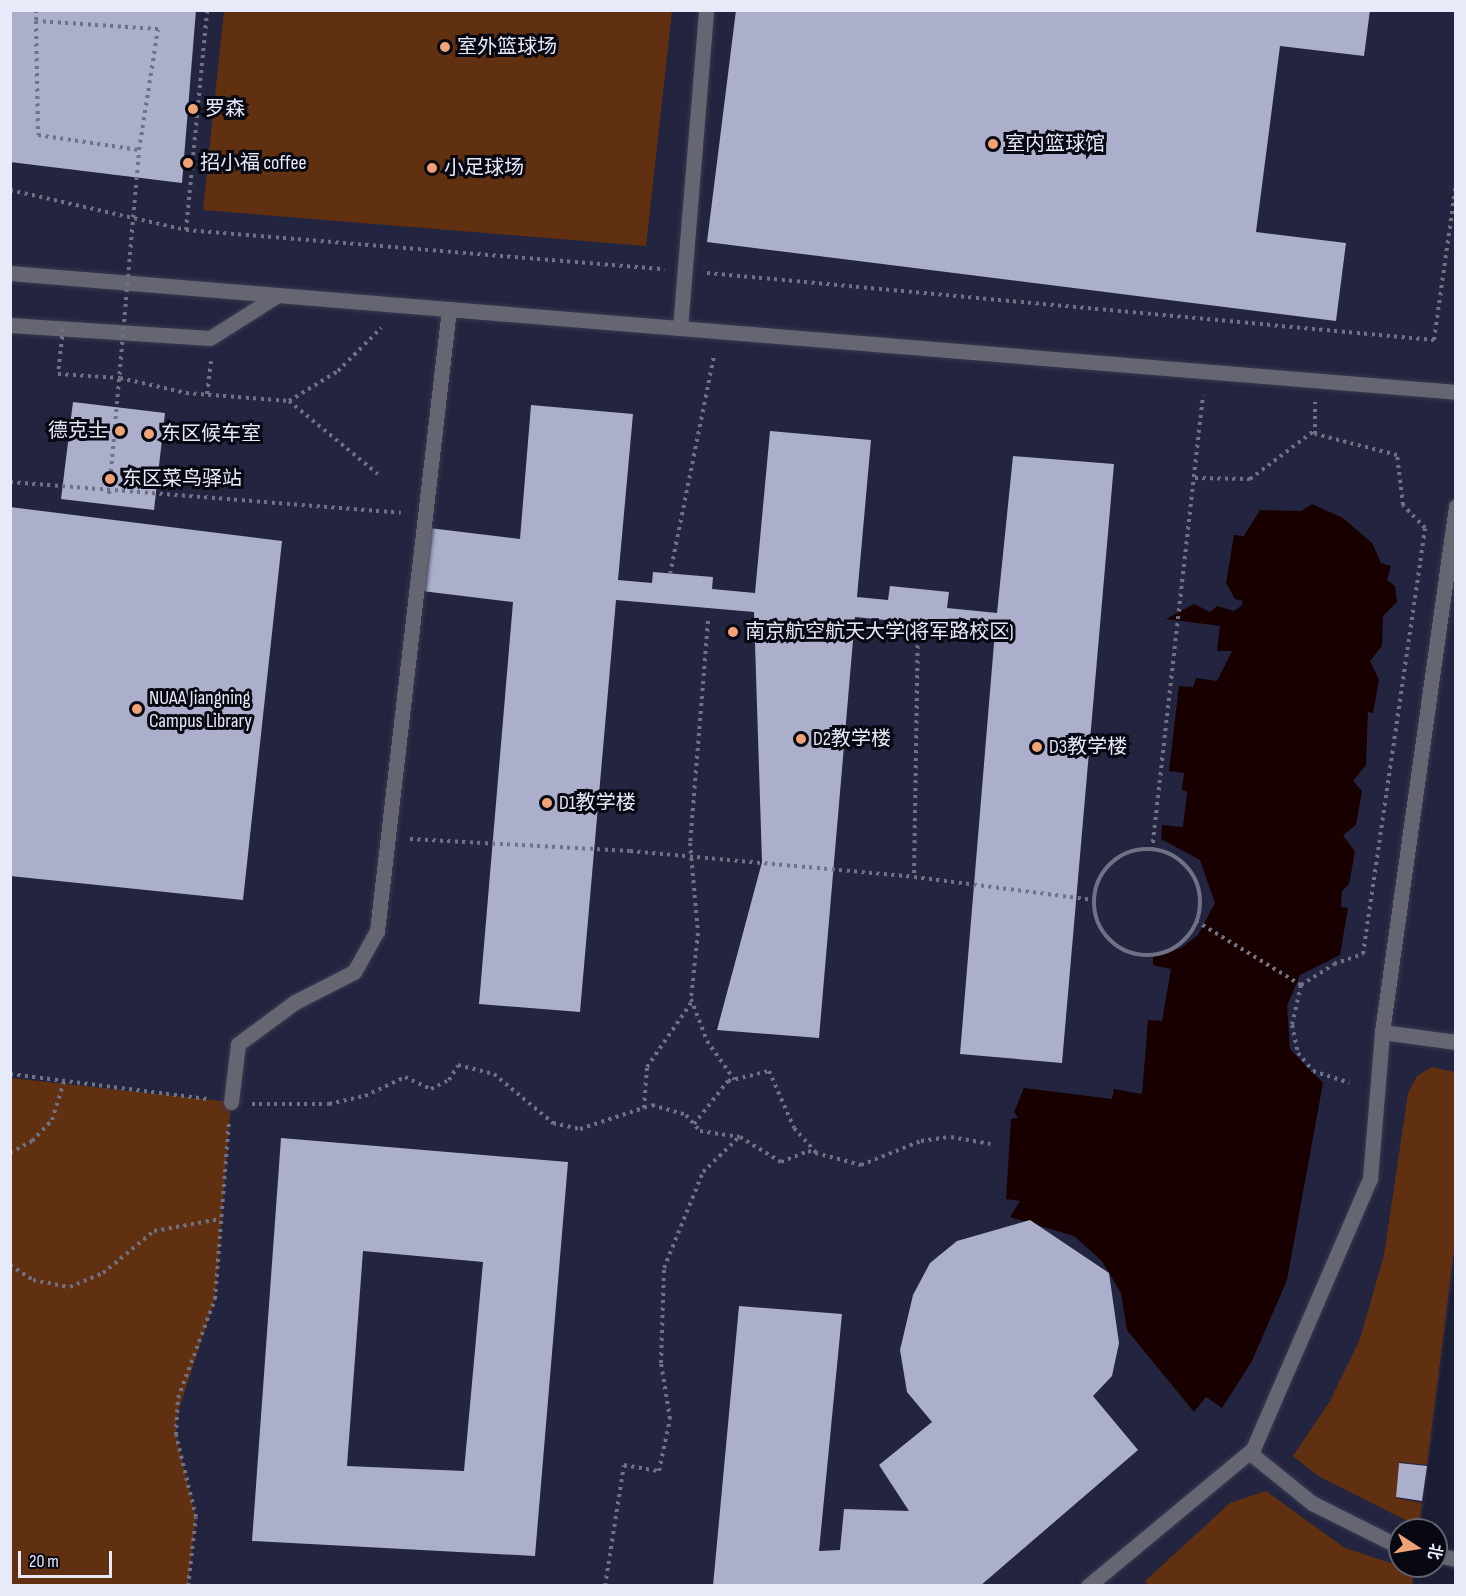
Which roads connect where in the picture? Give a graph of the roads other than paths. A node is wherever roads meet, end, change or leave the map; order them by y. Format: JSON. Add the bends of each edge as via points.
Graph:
{"nodes":[{"id":1,"x":706,"y":10,"type":"edge"},
{"id":2,"x":10,"y":273,"type":"edge"},
{"id":3,"x":278,"y":295,"type":"junction"},
{"id":4,"x":449,"y":309,"type":"junction"},
{"id":5,"x":10,"y":325,"type":"edge"},
{"id":6,"x":680,"y":328,"type":"junction"},
{"id":7,"x":1455,"y":392,"type":"edge"},
{"id":8,"x":1455,"y":506,"type":"edge"},
{"id":9,"x":1452,"y":562,"type":"edge"},
{"id":10,"x":1382,"y":1032,"type":"junction"},
{"id":11,"x":1455,"y":1042,"type":"edge"},
{"id":12,"x":231,"y":1102,"type":"road end"},
{"id":13,"x":1250,"y":1452,"type":"junction"},
{"id":14,"x":1388,"y":1541,"type":"edge"},
{"id":15,"x":1088,"y":1586,"type":"edge"}],
"edges":[{"from":1,"to":6,"type":"street"},
{"from":2,"to":3,"type":"street"},
{"from":3,"to":4,"type":"street"},
{"from":3,"to":5,"type":"street","via":[[210,338]]},
{"from":4,"to":6,"type":"street"},
{"from":4,"to":12,"type":"street","via":[[377,931],[354,972],[295,1002],[238,1044]]},
{"from":6,"to":7,"type":"street"},
{"from":8,"to":9,"type":"street"},
{"from":9,"to":10,"type":"street"},
{"from":10,"to":11,"type":"street"},
{"from":10,"to":13,"type":"street","via":[[1370,1179]]},
{"from":13,"to":14,"type":"street","via":[[1312,1503]]},
{"from":13,"to":15,"type":"street"}]}
